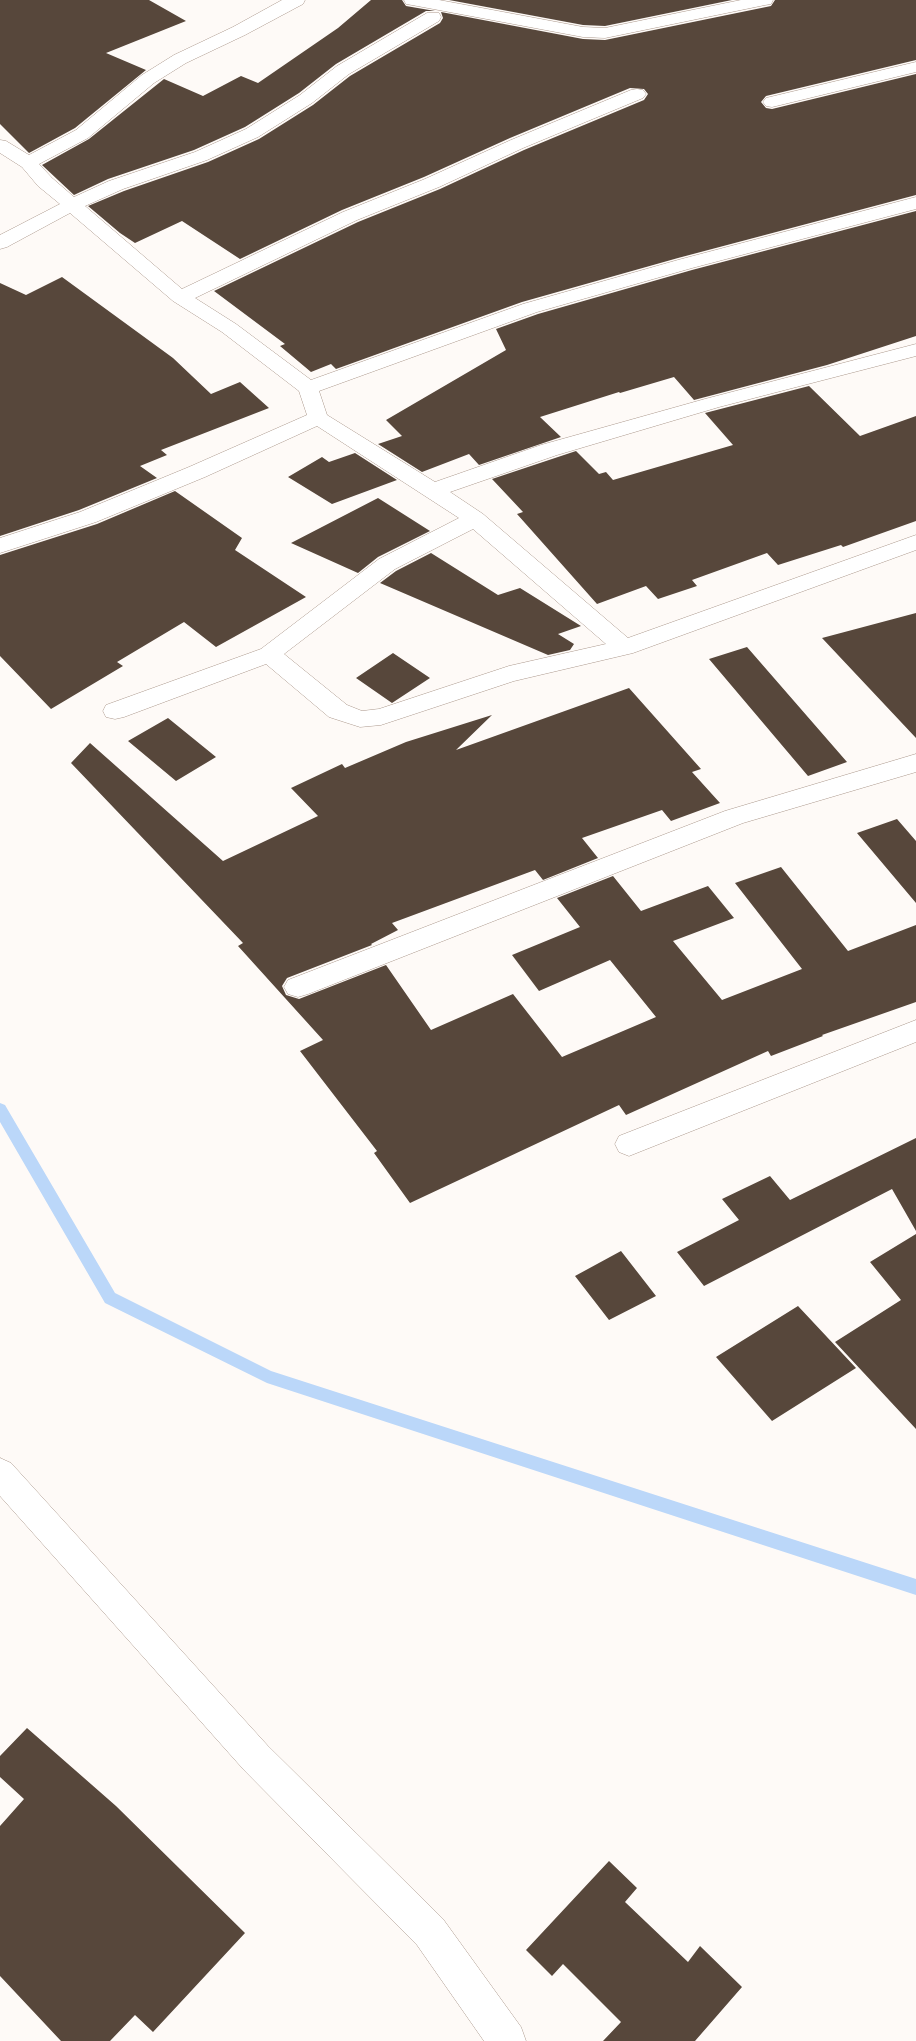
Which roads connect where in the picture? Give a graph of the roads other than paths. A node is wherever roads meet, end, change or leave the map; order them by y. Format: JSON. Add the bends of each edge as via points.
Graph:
{"nodes":[{"id":1,"x":297,"y":0,"type":"edge"},
{"id":2,"x":412,"y":0,"type":"edge"},
{"id":3,"x":764,"y":0,"type":"edge"},
{"id":4,"x":433,"y":17,"type":"dead end"},
{"id":5,"x":916,"y":67,"type":"edge"},
{"id":6,"x":637,"y":94,"type":"dead end"},
{"id":7,"x":772,"y":102,"type":"dead end"},
{"id":8,"x":0,"y":145,"type":"edge"},
{"id":9,"x":28,"y":163,"type":"junction"},
{"id":10,"x":916,"y":203,"type":"edge"},
{"id":11,"x":72,"y":205,"type":"junction"},
{"id":12,"x":0,"y":243,"type":"edge"},
{"id":13,"x":180,"y":297,"type":"junction"},
{"id":14,"x":916,"y":350,"type":"edge"},
{"id":15,"x":308,"y":388,"type":"junction"},
{"id":16,"x":318,"y":418,"type":"junction"},
{"id":17,"x":433,"y":490,"type":"junction"},
{"id":18,"x":475,"y":520,"type":"junction"},
{"id":19,"x":916,"y":542,"type":"edge"},
{"id":20,"x":0,"y":546,"type":"edge"},
{"id":21,"x":625,"y":648,"type":"junction"},
{"id":22,"x":269,"y":654,"type":"junction"},
{"id":23,"x":115,"y":712,"type":"dead end"},
{"id":24,"x":916,"y":763,"type":"edge"},
{"id":25,"x":298,"y":987,"type":"dead end"},
{"id":26,"x":916,"y":1031,"type":"edge"},
{"id":27,"x":629,"y":1144,"type":"dead end"},
{"id":28,"x":0,"y":1473,"type":"edge"},
{"id":29,"x":508,"y":2041,"type":"edge"}],
"edges":[{"from":1,"to":9,"type":"street","via":[[148,78],[82,134]]},
{"from":2,"to":3,"type":"street","via":[[583,32],[604,33]]},
{"from":4,"to":11,"type":"street","via":[[343,70],[306,99],[252,133]]},
{"from":5,"to":7,"type":"street"},
{"from":6,"to":13,"type":"street","via":[[350,216]]},
{"from":8,"to":9,"type":"street"},
{"from":9,"to":11,"type":"street"},
{"from":10,"to":15,"type":"street","via":[[530,308]]},
{"from":11,"to":12,"type":"street"},
{"from":11,"to":13,"type":"street"},
{"from":13,"to":15,"type":"street","via":[[229,328]]},
{"from":14,"to":17,"type":"street","via":[[549,450]]},
{"from":15,"to":16,"type":"street"},
{"from":16,"to":17,"type":"street"},
{"from":16,"to":20,"type":"street","via":[[88,517]]},
{"from":17,"to":18,"type":"street"},
{"from":18,"to":21,"type":"street"},
{"from":18,"to":22,"type":"street","via":[[387,564]]},
{"from":19,"to":21,"type":"street"},
{"from":21,"to":22,"type":"street","via":[[509,674],[381,717],[360,719],[338,711]]},
{"from":22,"to":23,"type":"street"},
{"from":24,"to":25,"type":"street","via":[[734,817]]},
{"from":26,"to":27,"type":"street"},
{"from":28,"to":29,"type":"street","via":[[256,1758],[430,1932]]}]}
